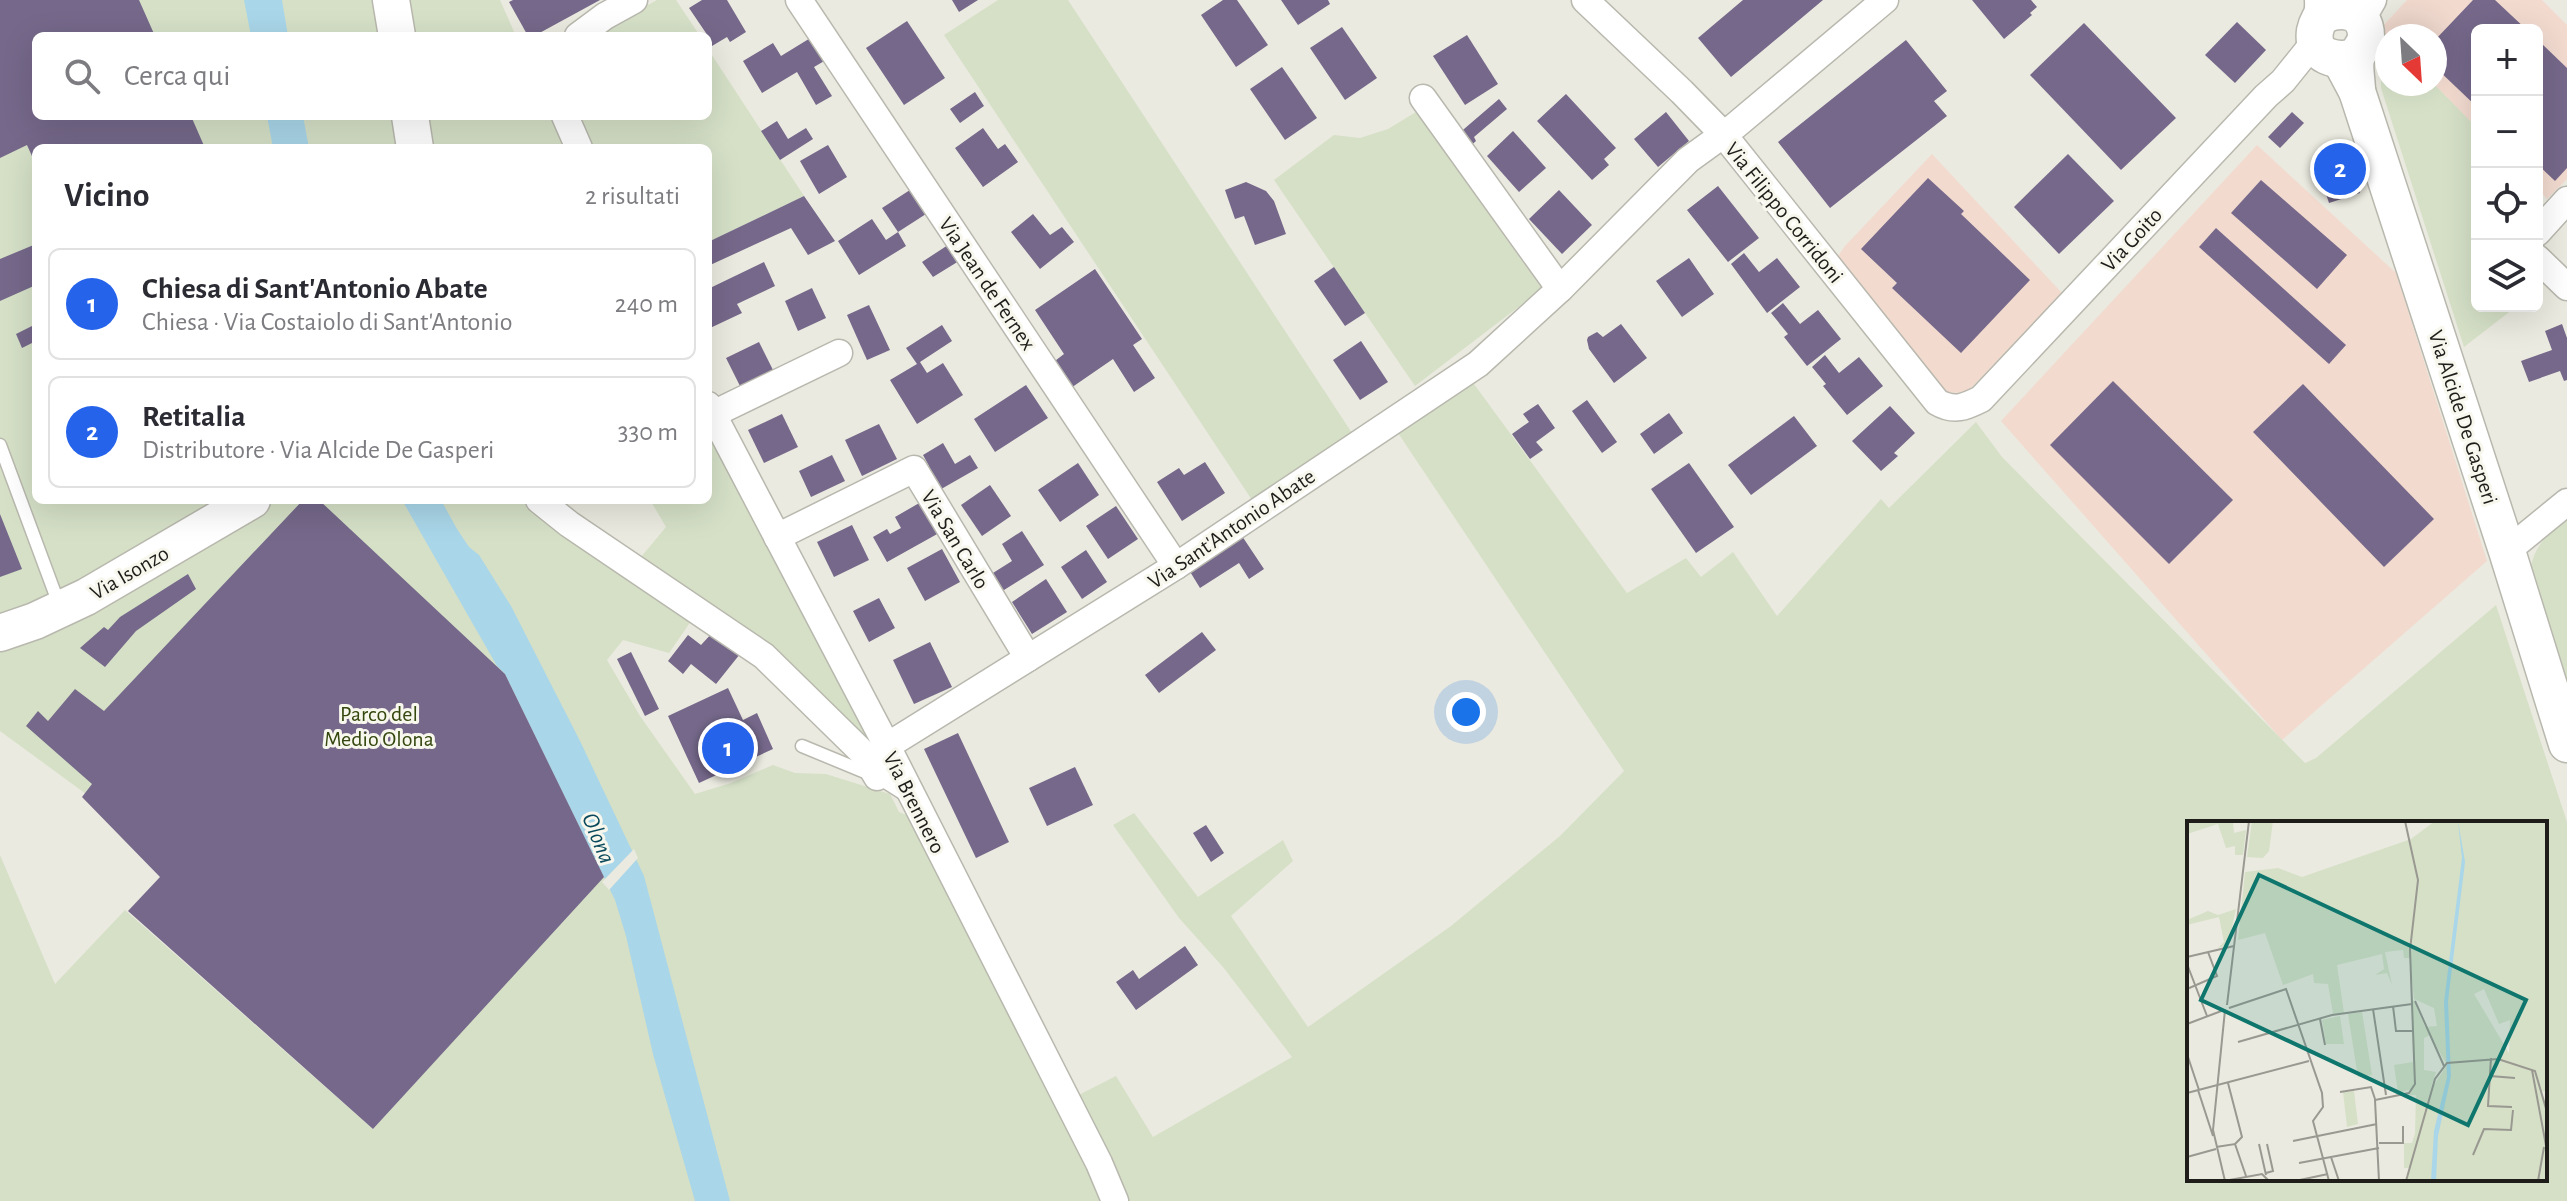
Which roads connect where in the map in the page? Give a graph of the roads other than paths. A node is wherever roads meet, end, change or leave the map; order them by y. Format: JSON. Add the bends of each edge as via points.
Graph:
{"nodes":[{"id":1,"x":391,"y":0,"type":"edge"},
{"id":2,"x":634,"y":0,"type":"edge"},
{"id":3,"x":799,"y":0,"type":"edge"},
{"id":4,"x":1585,"y":0,"type":"edge"},
{"id":5,"x":1885,"y":0,"type":"edge"},
{"id":6,"x":2343,"y":28,"type":"edge"},
{"id":7,"x":396,"y":32,"type":"edge"},
{"id":8,"x":583,"y":32,"type":"edge"},
{"id":9,"x":1423,"y":98,"type":"dead end"},
{"id":10,"x":411,"y":120,"type":"edge"},
{"id":11,"x":567,"y":120,"type":"edge"},
{"id":12,"x":1723,"y":134,"type":"junction"},
{"id":13,"x":414,"y":144,"type":"edge"},
{"id":14,"x":577,"y":144,"type":"edge"},
{"id":15,"x":2567,"y":200,"type":"edge"},
{"id":16,"x":2543,"y":226,"type":"edge"},
{"id":17,"x":2543,"y":264,"type":"edge"},
{"id":18,"x":2567,"y":287,"type":"edge"},
{"id":19,"x":1560,"y":289,"type":"junction"},
{"id":20,"x":839,"y":353,"type":"dead end"},
{"id":21,"x":1981,"y":399,"type":"joint"},
{"id":22,"x":712,"y":409,"type":"edge"},
{"id":23,"x":712,"y":414,"type":"edge"},
{"id":24,"x":0,"y":445,"type":"edge"},
{"id":25,"x":3,"y":463,"type":"edge"},
{"id":26,"x":2567,"y":502,"type":"edge"},
{"id":27,"x":244,"y":504,"type":"edge"},
{"id":28,"x":544,"y":504,"type":"edge"},
{"id":29,"x":777,"y":537,"type":"junction"},
{"id":30,"x":2507,"y":551,"type":"junction"},
{"id":31,"x":1176,"y":566,"type":"junction"},
{"id":32,"x":57,"y":599,"type":"junction"},
{"id":33,"x":0,"y":633,"type":"edge"},
{"id":34,"x":1028,"y":658,"type":"junction"},
{"id":35,"x":2567,"y":744,"type":"edge"},
{"id":36,"x":802,"y":746,"type":"dead end"},
{"id":37,"x":887,"y":746,"type":"junction"},
{"id":38,"x":877,"y":777,"type":"junction"},
{"id":39,"x":913,"y":799,"type":"junction"},
{"id":40,"x":1115,"y":1201,"type":"edge"}],
"edges":[{"from":1,"to":7,"type":"street"},
{"from":2,"to":8,"type":"street"},
{"from":3,"to":31,"type":"street","name":"Via Jean de Fernex"},
{"from":4,"to":12,"type":"street","name":"Via Filippo Corridoni"},
{"from":5,"to":12,"type":"street","name":"Via Sant'Antonio Abate"},
{"from":6,"to":21,"type":"street","name":"Via Goito","via":[[2266,96]]},
{"from":6,"to":30,"type":"street","name":"Via Alcide De Gasperi"},
{"from":9,"to":19,"type":"street"},
{"from":10,"to":13,"type":"street"},
{"from":11,"to":14,"type":"street"},
{"from":12,"to":19,"type":"street","name":"Via Sant'Antonio Abate","via":[[1688,160]]},
{"from":12,"to":21,"type":"street","name":"Via Filippo Corridoni","via":[[1937,402],[1961,409]]},
{"from":15,"to":16,"type":"street"},
{"from":17,"to":18,"type":"street"},
{"from":19,"to":31,"type":"street","name":"Via Sant'Antonio Abate","via":[[1478,364]]},
{"from":20,"to":22,"type":"street"},
{"from":23,"to":29,"type":"street","name":"Via Brennero"},
{"from":24,"to":25,"type":"lane"},
{"from":25,"to":32,"type":"lane"},
{"from":26,"to":30,"type":"street"},
{"from":27,"to":32,"type":"street","name":"Via Isonzo"},
{"from":28,"to":38,"type":"street","via":[[764,656],[863,753]]},
{"from":29,"to":34,"type":"street","name":"Via San Carlo","via":[[914,469]]},
{"from":29,"to":37,"type":"street","name":"Via Brennero"},
{"from":30,"to":35,"type":"street","name":"Via Alcide De Gasperi"},
{"from":31,"to":34,"type":"street","name":"Via Sant'Antonio Abate"},
{"from":32,"to":33,"type":"street","name":"Via Isonzo"},
{"from":34,"to":37,"type":"street","name":"Via Sant'Antonio Abate"},
{"from":36,"to":38,"type":"lane"},
{"from":37,"to":39,"type":"street","name":"Via Brennero"},
{"from":38,"to":39,"type":"lane"},
{"from":39,"to":40,"type":"street","name":"Via Brennero"}]}
